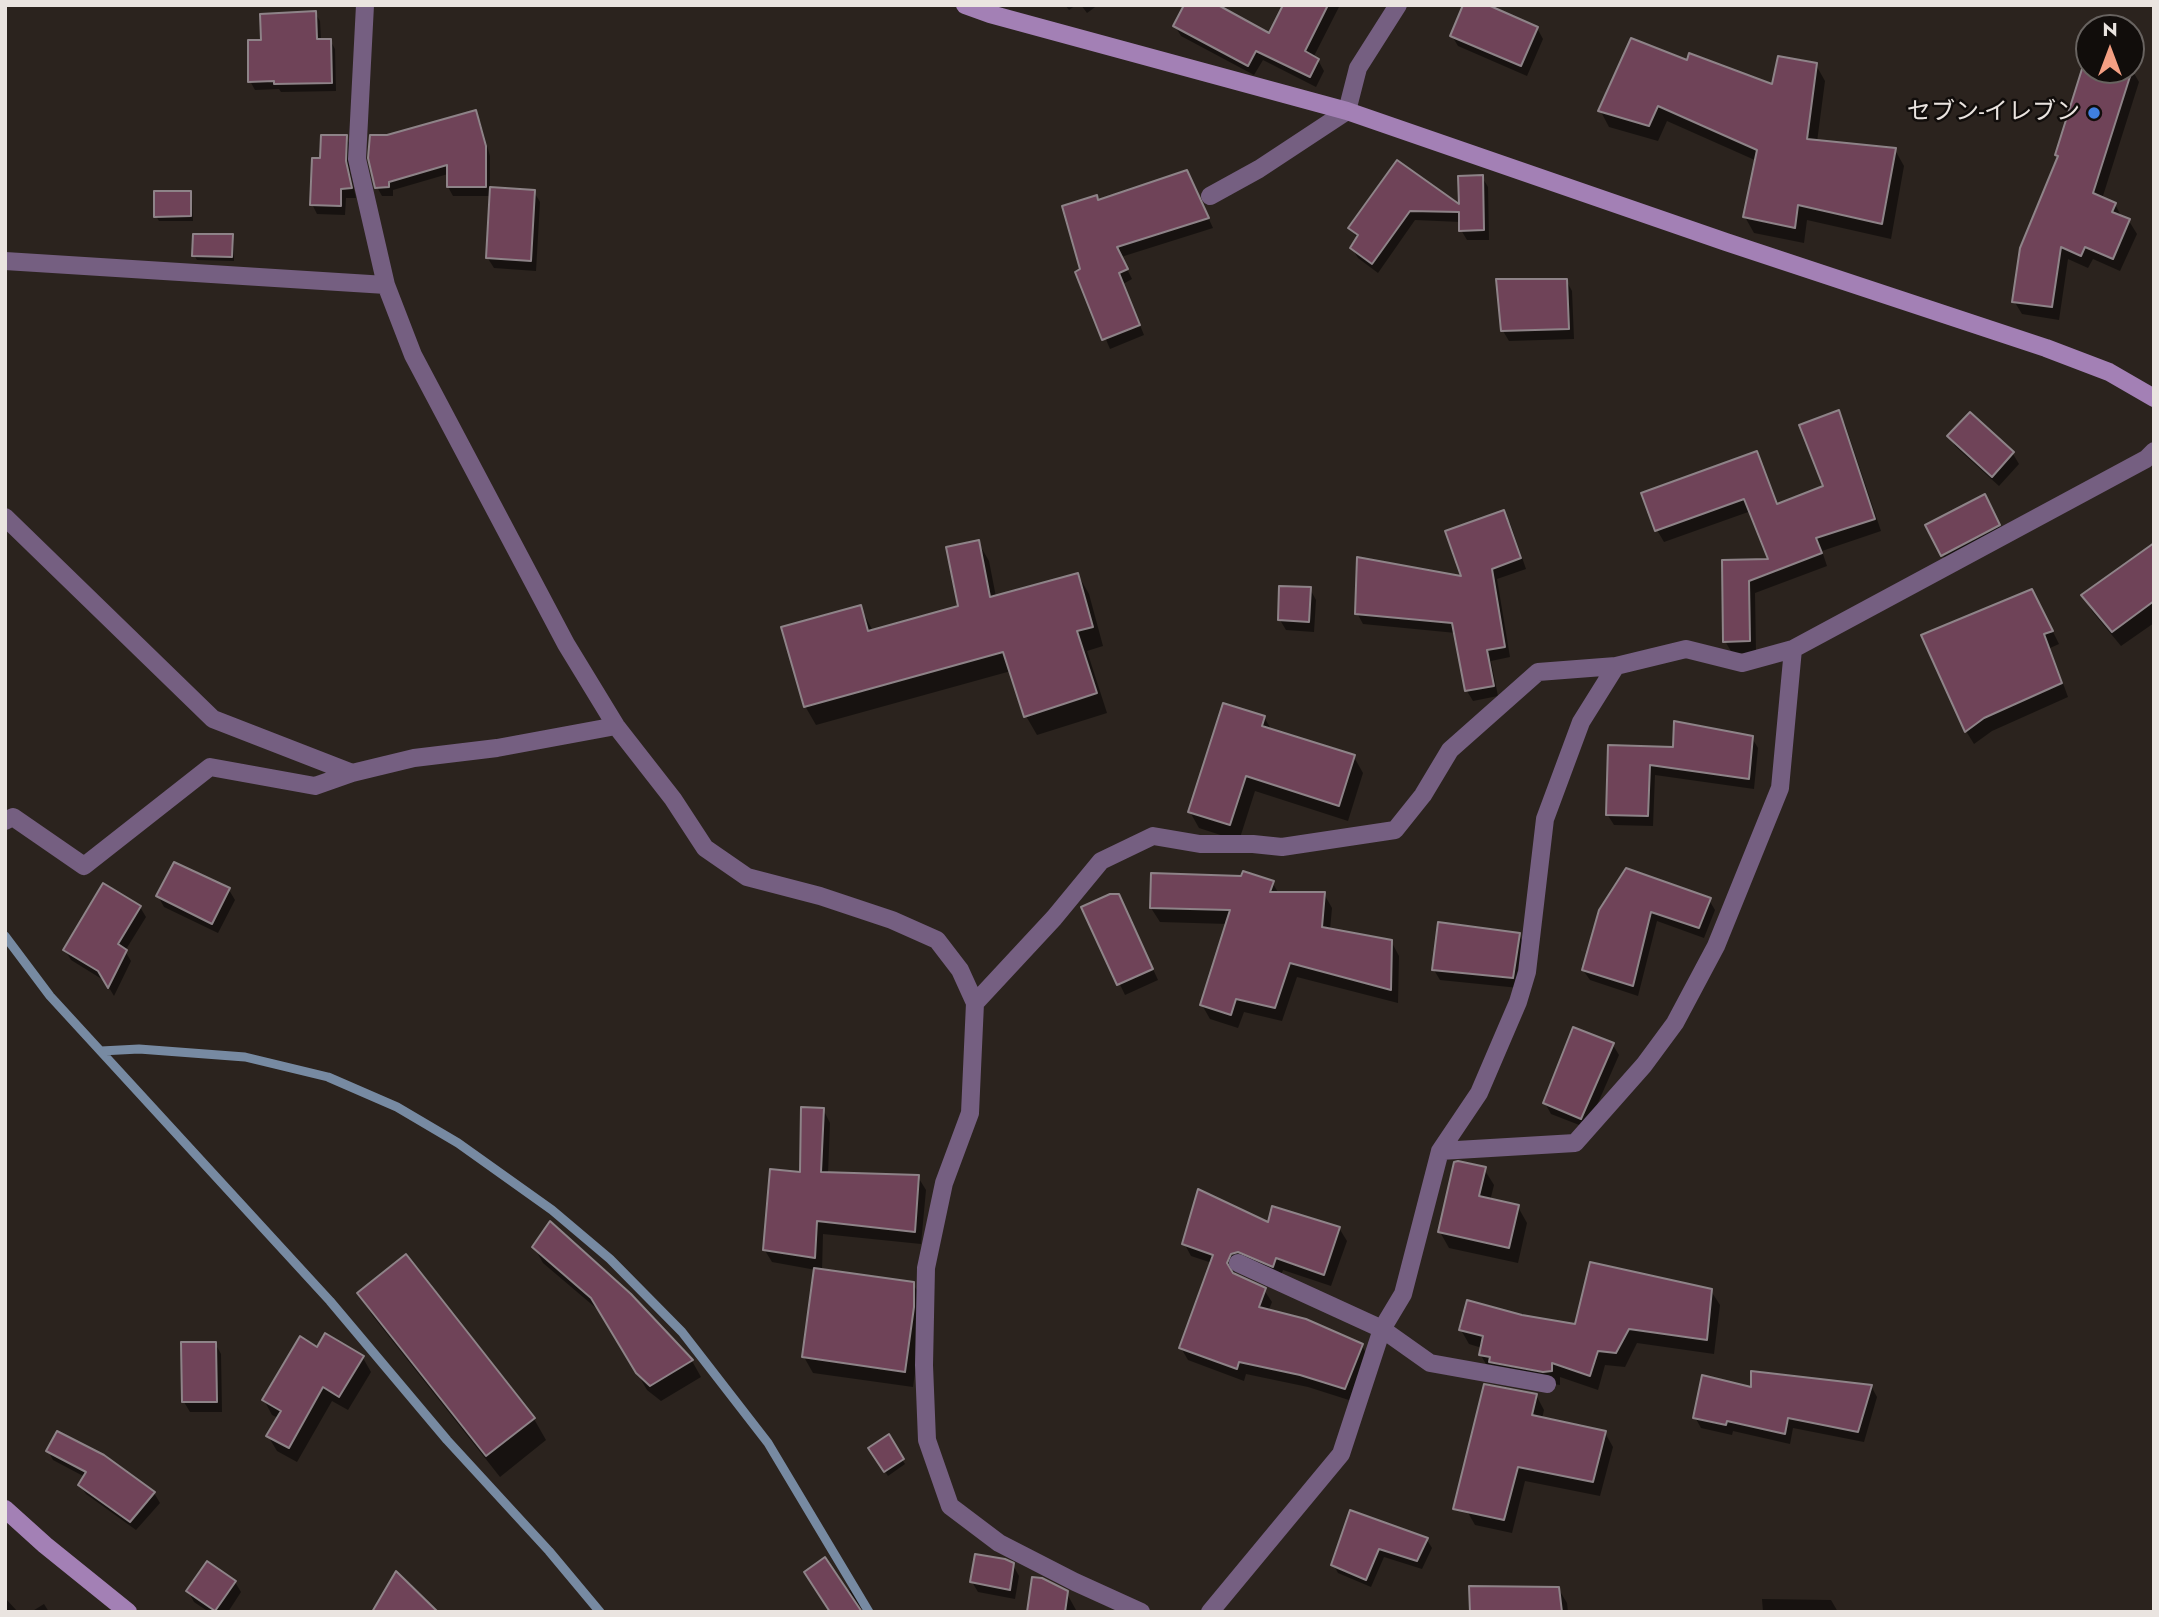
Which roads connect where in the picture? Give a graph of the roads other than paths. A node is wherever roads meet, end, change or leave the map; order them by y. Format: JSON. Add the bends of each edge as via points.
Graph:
{"nodes":[{"id":1,"x":365,"y":5,"type":"edge"},
{"id":2,"x":965,"y":5,"type":"edge"},
{"id":3,"x":1398,"y":5,"type":"edge"},
{"id":4,"x":1347,"y":110,"type":"junction"},
{"id":5,"x":1210,"y":196,"type":"dead end"},
{"id":6,"x":5,"y":261,"type":"edge"},
{"id":7,"x":386,"y":285,"type":"junction"},
{"id":8,"x":2154,"y":398,"type":"edge"},
{"id":9,"x":2154,"y":452,"type":"edge"},
{"id":10,"x":5,"y":517,"type":"edge"},
{"id":11,"x":1793,"y":649,"type":"junction"},
{"id":12,"x":1616,"y":666,"type":"junction"},
{"id":13,"x":616,"y":726,"type":"junction"},
{"id":14,"x":352,"y":773,"type":"junction"},
{"id":15,"x":5,"y":821,"type":"edge"},
{"id":16,"x":975,"y":1003,"type":"junction"},
{"id":17,"x":1440,"y":1151,"type":"junction"},
{"id":18,"x":1238,"y":1263,"type":"dead end"},
{"id":19,"x":1382,"y":1329,"type":"junction"},
{"id":20,"x":1547,"y":1384,"type":"dead end"},
{"id":21,"x":5,"y":1509,"type":"edge"},
{"id":22,"x":128,"y":1612,"type":"edge"},
{"id":23,"x":1141,"y":1612,"type":"edge"},
{"id":24,"x":1210,"y":1612,"type":"edge"}],
"edges":[{"from":1,"to":7,"type":"street","via":[[357,159]]},
{"from":2,"to":4,"type":"street"},
{"from":3,"to":4,"type":"street","via":[[1358,68]]},
{"from":4,"to":5,"type":"street"},
{"from":4,"to":8,"type":"street","via":[[2046,348],[2109,372]]},
{"from":6,"to":7,"type":"street"},
{"from":7,"to":13,"type":"street","via":[[420,367],[566,644]]},
{"from":9,"to":11,"type":"street"},
{"from":10,"to":14,"type":"street","via":[[213,719]]},
{"from":11,"to":12,"type":"street","via":[[1742,663],[1686,649]]},
{"from":11,"to":17,"type":"street","via":[[1780,788],[1716,946],[1675,1023],[1575,1143]]},
{"from":12,"to":16,"type":"street","via":[[1538,672],[1450,750],[1395,830],[1282,847],[1200,844],[1153,836],[1101,861]]},
{"from":12,"to":17,"type":"street","via":[[1581,722],[1545,820],[1527,972],[1518,1002],[1479,1093]]},
{"from":13,"to":14,"type":"street","via":[[414,758]]},
{"from":13,"to":16,"type":"street","via":[[705,848],[747,877],[820,896],[937,940],[960,970]]},
{"from":14,"to":15,"type":"street","via":[[315,786],[210,767],[84,866],[13,817]]},
{"from":16,"to":23,"type":"street","via":[[970,1113],[944,1183],[926,1268],[927,1440],[950,1506],[999,1543]]},
{"from":17,"to":19,"type":"street","via":[[1403,1294]]},
{"from":18,"to":19,"type":"street"},
{"from":19,"to":20,"type":"street","via":[[1430,1363]]},
{"from":19,"to":24,"type":"street","via":[[1341,1454]]},
{"from":21,"to":22,"type":"street"}]}
